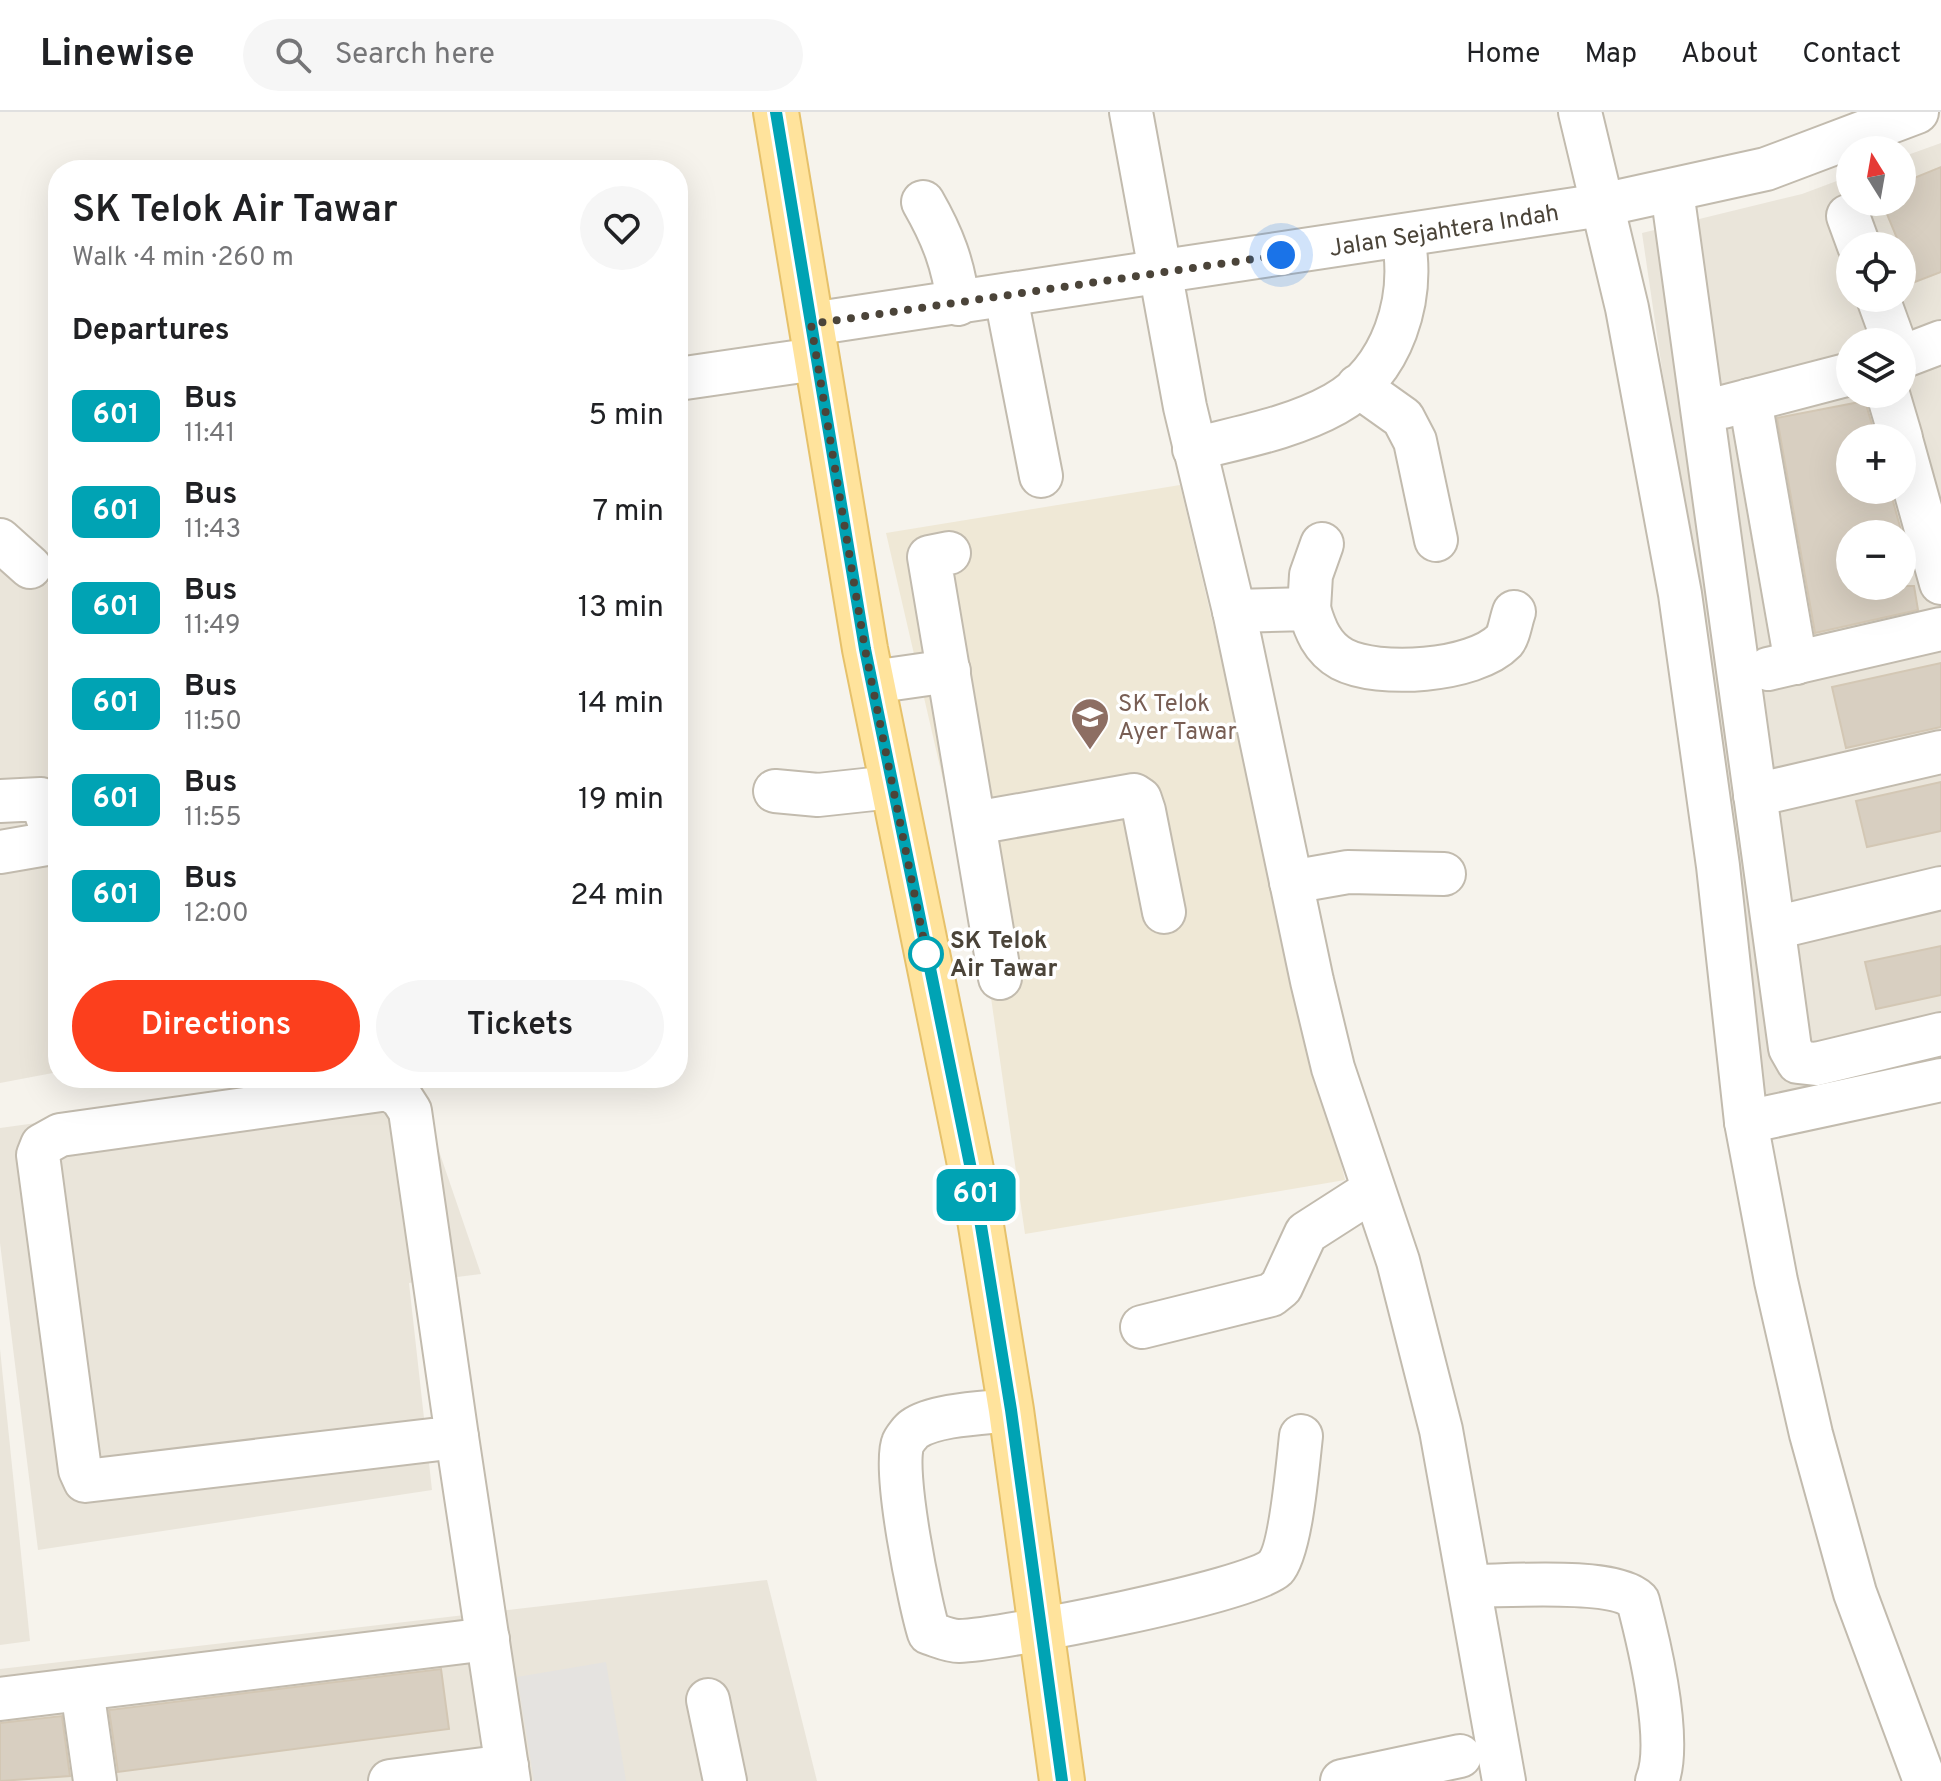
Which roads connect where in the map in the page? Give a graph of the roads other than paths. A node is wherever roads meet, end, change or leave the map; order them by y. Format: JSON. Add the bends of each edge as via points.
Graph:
{"nodes":[{"id":1,"x":776,"y":112,"type":"edge"},
{"id":2,"x":1131,"y":112,"type":"edge"},
{"id":3,"x":1580,"y":112,"type":"edge"},
{"id":4,"x":1917,"y":112,"type":"edge"},
{"id":5,"x":1672,"y":191,"type":"junction"},
{"id":6,"x":923,"y":202,"type":"dead end"},
{"id":7,"x":1602,"y":205,"type":"junction"},
{"id":8,"x":1403,"y":237,"type":"junction"},
{"id":9,"x":1160,"y":273,"type":"junction"},
{"id":10,"x":1006,"y":297,"type":"junction"},
{"id":11,"x":958,"y":304,"type":"junction"},
{"id":12,"x":813,"y":342,"type":"junction"},
{"id":13,"x":1941,"y":342,"type":"edge"},
{"id":14,"x":1916,"y":352,"type":"edge"},
{"id":15,"x":688,"y":376,"type":"edge"},
{"id":16,"x":1836,"y":378,"type":"edge"},
{"id":17,"x":1358,"y":386,"type":"junction"},
{"id":18,"x":1750,"y":400,"type":"junction"},
{"id":19,"x":1703,"y":412,"type":"junction"},
{"id":20,"x":1194,"y":449,"type":"junction"},
{"id":21,"x":1041,"y":476,"type":"dead end"},
{"id":22,"x":1916,"y":494,"type":"edge"},
{"id":23,"x":1436,"y":540,"type":"dead end"},
{"id":24,"x":1322,"y":544,"type":"dead end"},
{"id":25,"x":949,"y":553,"type":"dead end"},
{"id":26,"x":1941,"y":583,"type":"edge"},
{"id":27,"x":1309,"y":609,"type":"junction"},
{"id":28,"x":1234,"y":611,"type":"junction"},
{"id":29,"x":1514,"y":612,"type":"dead end"},
{"id":30,"x":1941,"y":629,"type":"edge"},
{"id":31,"x":1796,"y":663,"type":"junction"},
{"id":32,"x":949,"y":671,"type":"junction"},
{"id":33,"x":1739,"y":676,"type":"junction"},
{"id":34,"x":872,"y":682,"type":"junction"},
{"id":35,"x":1941,"y":752,"type":"edge"},
{"id":36,"x":892,"y":787,"type":"junction"},
{"id":37,"x":775,"y":791,"type":"dead end"},
{"id":38,"x":1755,"y":795,"type":"junction"},
{"id":39,"x":0,"y":801,"type":"edge"},
{"id":40,"x":48,"y":818,"type":"edge"},
{"id":41,"x":975,"y":823,"type":"junction"},
{"id":42,"x":48,"y":844,"type":"edge"},
{"id":43,"x":0,"y":852,"type":"edge"},
{"id":44,"x":1444,"y":874,"type":"dead end"},
{"id":45,"x":1291,"y":882,"type":"junction"},
{"id":46,"x":1941,"y":888,"type":"edge"},
{"id":47,"x":1164,"y":912,"type":"dead end"},
{"id":48,"x":1774,"y":928,"type":"junction"},
{"id":49,"x":1000,"y":978,"type":"dead end"},
{"id":50,"x":1941,"y":1034,"type":"edge"},
{"id":51,"x":1941,"y":1080,"type":"edge"},
{"id":52,"x":1746,"y":1122,"type":"junction"},
{"id":53,"x":1373,"y":1190,"type":"junction"},
{"id":54,"x":1142,"y":1327,"type":"dead end"},
{"id":55,"x":1011,"y":1410,"type":"junction"},
{"id":56,"x":1301,"y":1436,"type":"dead end"},
{"id":57,"x":457,"y":1437,"type":"junction"},
{"id":58,"x":1470,"y":1586,"type":"junction"},
{"id":59,"x":1043,"y":1630,"type":"junction"},
{"id":60,"x":488,"y":1639,"type":"junction"},
{"id":61,"x":82,"y":1689,"type":"junction"},
{"id":62,"x":0,"y":1699,"type":"edge"},
{"id":63,"x":708,"y":1700,"type":"dead end"},
{"id":64,"x":1460,"y":1756,"type":"dead end"},
{"id":65,"x":508,"y":1774,"type":"edge"},
{"id":66,"x":95,"y":1781,"type":"edge"},
{"id":67,"x":390,"y":1781,"type":"edge"},
{"id":68,"x":725,"y":1781,"type":"edge"},
{"id":69,"x":1062,"y":1781,"type":"edge"},
{"id":70,"x":1342,"y":1781,"type":"edge"},
{"id":71,"x":1504,"y":1781,"type":"edge"},
{"id":72,"x":1657,"y":1781,"type":"edge"},
{"id":73,"x":1925,"y":1781,"type":"edge"}],
"edges":[{"from":1,"to":12,"type":"main road"},
{"from":2,"to":9,"type":"street"},
{"from":3,"to":7,"type":"street"},
{"from":4,"to":5,"type":"street","name":"Jalan Sejahtera Indah","via":[[1766,169]]},
{"from":5,"to":7,"type":"street","name":"Jalan Sejahtera Indah"},
{"from":5,"to":19,"type":"street"},
{"from":6,"to":11,"type":"street","via":[[944,239]]},
{"from":7,"to":8,"type":"street","name":"Jalan Sejahtera Indah"},
{"from":7,"to":52,"type":"street","via":[[1627,308],[1680,594]]},
{"from":8,"to":9,"type":"street","name":"Jalan Sejahtera Indah"},
{"from":8,"to":17,"type":"street","via":[[1407,295],[1395,333]]},
{"from":9,"to":10,"type":"street","name":"Jalan Sejahtera Indah"},
{"from":9,"to":20,"type":"street"},
{"from":10,"to":11,"type":"street","name":"Jalan Sejahtera Indah"},
{"from":10,"to":21,"type":"street"},
{"from":11,"to":12,"type":"street","name":"Jalan Sejahtera Indah"},
{"from":12,"to":15,"type":"street","name":"Jalan Sejahtera Indah"},
{"from":12,"to":34,"type":"main road"},
{"from":13,"to":14,"type":"street"},
{"from":16,"to":18,"type":"street"},
{"from":17,"to":20,"type":"street","via":[[1338,403],[1298,421]]},
{"from":17,"to":23,"type":"street","via":[[1403,418],[1415,441]]},
{"from":18,"to":19,"type":"street"},
{"from":18,"to":31,"type":"street"},
{"from":19,"to":33,"type":"street"},
{"from":20,"to":28,"type":"street"},
{"from":22,"to":26,"type":"street"},
{"from":24,"to":27,"type":"street","via":[[1311,575]]},
{"from":25,"to":32,"type":"street","via":[[929,557]]},
{"from":27,"to":28,"type":"street"},
{"from":27,"to":29,"type":"street","via":[[1316,635],[1341,659],[1385,672],[1436,667],[1483,654],[1505,640]]},
{"from":28,"to":45,"type":"street"},
{"from":30,"to":31,"type":"street"},
{"from":31,"to":33,"type":"street"},
{"from":32,"to":34,"type":"street"},
{"from":32,"to":41,"type":"street"},
{"from":33,"to":38,"type":"street"},
{"from":34,"to":36,"type":"main road"},
{"from":35,"to":38,"type":"street"},
{"from":36,"to":37,"type":"street","via":[[818,795]]},
{"from":36,"to":55,"type":"main road","via":[[975,1189]]},
{"from":38,"to":48,"type":"street"},
{"from":39,"to":40,"type":"street","via":[[41,799]]},
{"from":41,"to":47,"type":"street","via":[[1134,795],[1144,811]]},
{"from":41,"to":49,"type":"street"},
{"from":42,"to":43,"type":"street"},
{"from":44,"to":45,"type":"street","via":[[1348,872]]},
{"from":45,"to":53,"type":"street","via":[[1333,1068]]},
{"from":46,"to":48,"type":"street"},
{"from":48,"to":50,"type":"street","via":[[1790,1048],[1798,1062],[1816,1064]]},
{"from":51,"to":52,"type":"street"},
{"from":52,"to":73,"type":"street","via":[[1811,1434],[1855,1593]]},
{"from":53,"to":54,"type":"street","via":[[1306,1233],[1281,1287],[1271,1295]]},
{"from":53,"to":58,"type":"street","via":[[1420,1340]]},
{"from":55,"to":59,"type":"main road"},
{"from":55,"to":59,"type":"street","via":[[914,1429],[902,1445],[901,1475],[929,1633],[955,1641]]},
{"from":56,"to":59,"type":"street","via":[[1295,1493],[1275,1568],[1248,1580]]},
{"from":57,"to":57,"type":"street","via":[[85,1481],[40,1171],[42,1145],[60,1135],[372,1091],[388,1089],[401,1097],[410,1111]]},
{"from":57,"to":60,"type":"street"},
{"from":58,"to":71,"type":"street"},
{"from":58,"to":72,"type":"street","via":[[1604,1586],[1629,1592],[1638,1601],[1654,1676],[1662,1757]]},
{"from":59,"to":69,"type":"main road"},
{"from":60,"to":61,"type":"street"},
{"from":60,"to":65,"type":"street"},
{"from":61,"to":62,"type":"street"},
{"from":61,"to":66,"type":"street"},
{"from":63,"to":68,"type":"street"},
{"from":64,"to":70,"type":"street"},
{"from":65,"to":67,"type":"street"}]}
